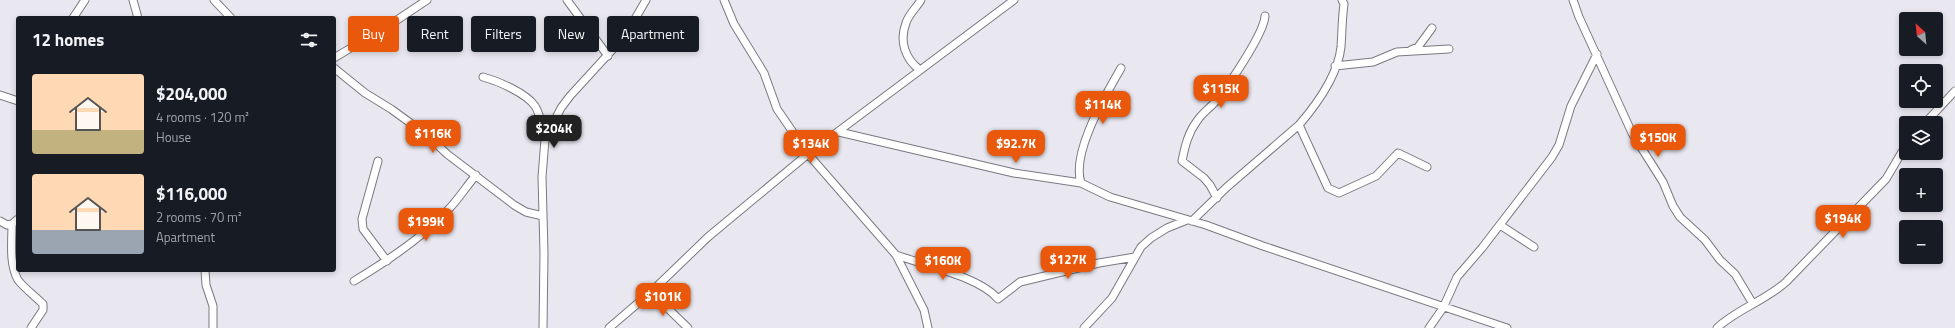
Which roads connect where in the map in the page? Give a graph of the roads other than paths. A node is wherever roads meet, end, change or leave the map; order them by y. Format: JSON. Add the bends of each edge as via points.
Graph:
{"nodes":[{"id":1,"x":85,"y":0,"type":"edge"},
{"id":2,"x":133,"y":0,"type":"edge"},
{"id":3,"x":214,"y":0,"type":"edge"},
{"id":4,"x":427,"y":0,"type":"edge"},
{"id":5,"x":567,"y":0,"type":"edge"},
{"id":6,"x":646,"y":0,"type":"edge"},
{"id":7,"x":922,"y":0,"type":"edge"},
{"id":8,"x":1014,"y":0,"type":"edge"},
{"id":9,"x":1573,"y":0,"type":"edge"},
{"id":10,"x":726,"y":1,"type":"edge"},
{"id":11,"x":1344,"y":1,"type":"edge"},
{"id":12,"x":74,"y":16,"type":"edge"},
{"id":13,"x":137,"y":16,"type":"edge"},
{"id":14,"x":229,"y":16,"type":"edge"},
{"id":15,"x":1265,"y":16,"type":"dead end"},
{"id":16,"x":1432,"y":28,"type":"dead end"},
{"id":17,"x":1449,"y":49,"type":"dead end"},
{"id":18,"x":1411,"y":50,"type":"junction"},
{"id":19,"x":1597,"y":54,"type":"junction"},
{"id":20,"x":608,"y":56,"type":"junction"},
{"id":21,"x":336,"y":57,"type":"edge"},
{"id":22,"x":1335,"y":66,"type":"junction"},
{"id":23,"x":1121,"y":68,"type":"dead end"},
{"id":24,"x":336,"y":70,"type":"edge"},
{"id":25,"x":920,"y":70,"type":"junction"},
{"id":26,"x":483,"y":77,"type":"dead end"},
{"id":27,"x":1955,"y":91,"type":"edge"},
{"id":28,"x":0,"y":95,"type":"edge"},
{"id":29,"x":16,"y":100,"type":"edge"},
{"id":30,"x":1932,"y":116,"type":"edge"},
{"id":31,"x":1299,"y":125,"type":"junction"},
{"id":32,"x":839,"y":132,"type":"junction"},
{"id":33,"x":545,"y":139,"type":"junction"},
{"id":34,"x":808,"y":154,"type":"junction"},
{"id":35,"x":1899,"y":157,"type":"edge"},
{"id":36,"x":378,"y":161,"type":"dead end"},
{"id":37,"x":1427,"y":167,"type":"dead end"},
{"id":38,"x":476,"y":175,"type":"junction"},
{"id":39,"x":1081,"y":183,"type":"junction"},
{"id":40,"x":1217,"y":198,"type":"junction"},
{"id":41,"x":543,"y":216,"type":"junction"},
{"id":42,"x":1190,"y":220,"type":"junction"},
{"id":43,"x":0,"y":221,"type":"edge"},
{"id":44,"x":16,"y":221,"type":"edge"},
{"id":45,"x":12,"y":224,"type":"junction"},
{"id":46,"x":1500,"y":225,"type":"junction"},
{"id":47,"x":1534,"y":246,"type":"dead end"},
{"id":48,"x":896,"y":255,"type":"junction"},
{"id":49,"x":1135,"y":257,"type":"junction"},
{"id":50,"x":387,"y":261,"type":"junction"},
{"id":51,"x":205,"y":272,"type":"edge"},
{"id":52,"x":354,"y":281,"type":"dead end"},
{"id":53,"x":651,"y":292,"type":"junction"},
{"id":54,"x":1753,"y":304,"type":"junction"},
{"id":55,"x":1443,"y":308,"type":"junction"},
{"id":56,"x":31,"y":328,"type":"edge"},
{"id":57,"x":213,"y":328,"type":"edge"},
{"id":58,"x":544,"y":328,"type":"edge"},
{"id":59,"x":609,"y":328,"type":"edge"},
{"id":60,"x":688,"y":328,"type":"edge"},
{"id":61,"x":928,"y":328,"type":"edge"},
{"id":62,"x":1084,"y":328,"type":"edge"},
{"id":63,"x":1429,"y":328,"type":"edge"},
{"id":64,"x":1507,"y":328,"type":"edge"},
{"id":65,"x":1717,"y":328,"type":"edge"}],
"edges":[{"from":1,"to":12,"type":"street"},
{"from":2,"to":13,"type":"street"},
{"from":3,"to":14,"type":"street"},
{"from":4,"to":21,"type":"street"},
{"from":5,"to":20,"type":"street"},
{"from":6,"to":20,"type":"street","via":[[625,36]]},
{"from":7,"to":25,"type":"street","via":[[906,22],[903,39],[906,56]]},
{"from":8,"to":25,"type":"street"},
{"from":9,"to":19,"type":"street"},
{"from":10,"to":34,"type":"street","via":[[734,24],[764,73],[777,109]]},
{"from":11,"to":22,"type":"street","via":[[1341,48]]},
{"from":15,"to":40,"type":"street","via":[[1264,23],[1242,62],[1216,100],[1197,119],[1185,144],[1182,161],[1207,182]]},
{"from":16,"to":18,"type":"street","via":[[1418,46]]},
{"from":17,"to":18,"type":"street"},
{"from":18,"to":22,"type":"street","via":[[1397,52],[1373,62]]},
{"from":19,"to":46,"type":"street","via":[[1571,106],[1559,145]]},
{"from":19,"to":54,"type":"street","via":[[1632,133],[1663,182],[1677,212],[1735,274]]},
{"from":20,"to":33,"type":"street","via":[[570,96]]},
{"from":22,"to":31,"type":"street","via":[[1328,86]]},
{"from":23,"to":39,"type":"street","via":[[1085,140],[1079,161],[1078,175]]},
{"from":24,"to":38,"type":"street","via":[[365,93],[427,135],[446,154]]},
{"from":25,"to":32,"type":"street"},
{"from":26,"to":33,"type":"street","via":[[496,81],[532,102],[536,107]]},
{"from":27,"to":30,"type":"street"},
{"from":28,"to":29,"type":"street"},
{"from":31,"to":37,"type":"street","via":[[1328,188],[1339,193],[1376,176],[1398,153]]},
{"from":31,"to":40,"type":"street"},
{"from":32,"to":34,"type":"street"},
{"from":32,"to":39,"type":"street","via":[[1014,173]]},
{"from":33,"to":41,"type":"street","via":[[542,177]]},
{"from":34,"to":48,"type":"street"},
{"from":34,"to":53,"type":"street","via":[[708,237]]},
{"from":35,"to":54,"type":"street","via":[[1886,179],[1820,249],[1777,290]]},
{"from":36,"to":50,"type":"street","via":[[362,219],[363,229]]},
{"from":38,"to":41,"type":"street","via":[[514,205],[526,212]]},
{"from":38,"to":50,"type":"street","via":[[447,211]]},
{"from":39,"to":42,"type":"street","via":[[1110,197]]},
{"from":40,"to":42,"type":"street"},
{"from":41,"to":58,"type":"street"},
{"from":42,"to":49,"type":"street","via":[[1167,228],[1151,238]]},
{"from":42,"to":55,"type":"street"},
{"from":43,"to":45,"type":"street"},
{"from":44,"to":45,"type":"street"},
{"from":45,"to":56,"type":"street","via":[[11,249],[15,272],[19,281],[43,304],[43,310]]},
{"from":46,"to":47,"type":"street"},
{"from":46,"to":55,"type":"street","via":[[1457,278]]},
{"from":48,"to":49,"type":"street","via":[[978,284],[998,299],[1020,282]]},
{"from":48,"to":61,"type":"street","via":[[924,310]]},
{"from":49,"to":62,"type":"street","via":[[1112,298]]},
{"from":50,"to":52,"type":"street"},
{"from":51,"to":57,"type":"street","via":[[206,285],[214,306]]},
{"from":53,"to":59,"type":"street"},
{"from":53,"to":60,"type":"street"},
{"from":54,"to":65,"type":"street"},
{"from":55,"to":63,"type":"street"},
{"from":55,"to":64,"type":"street"}]}
